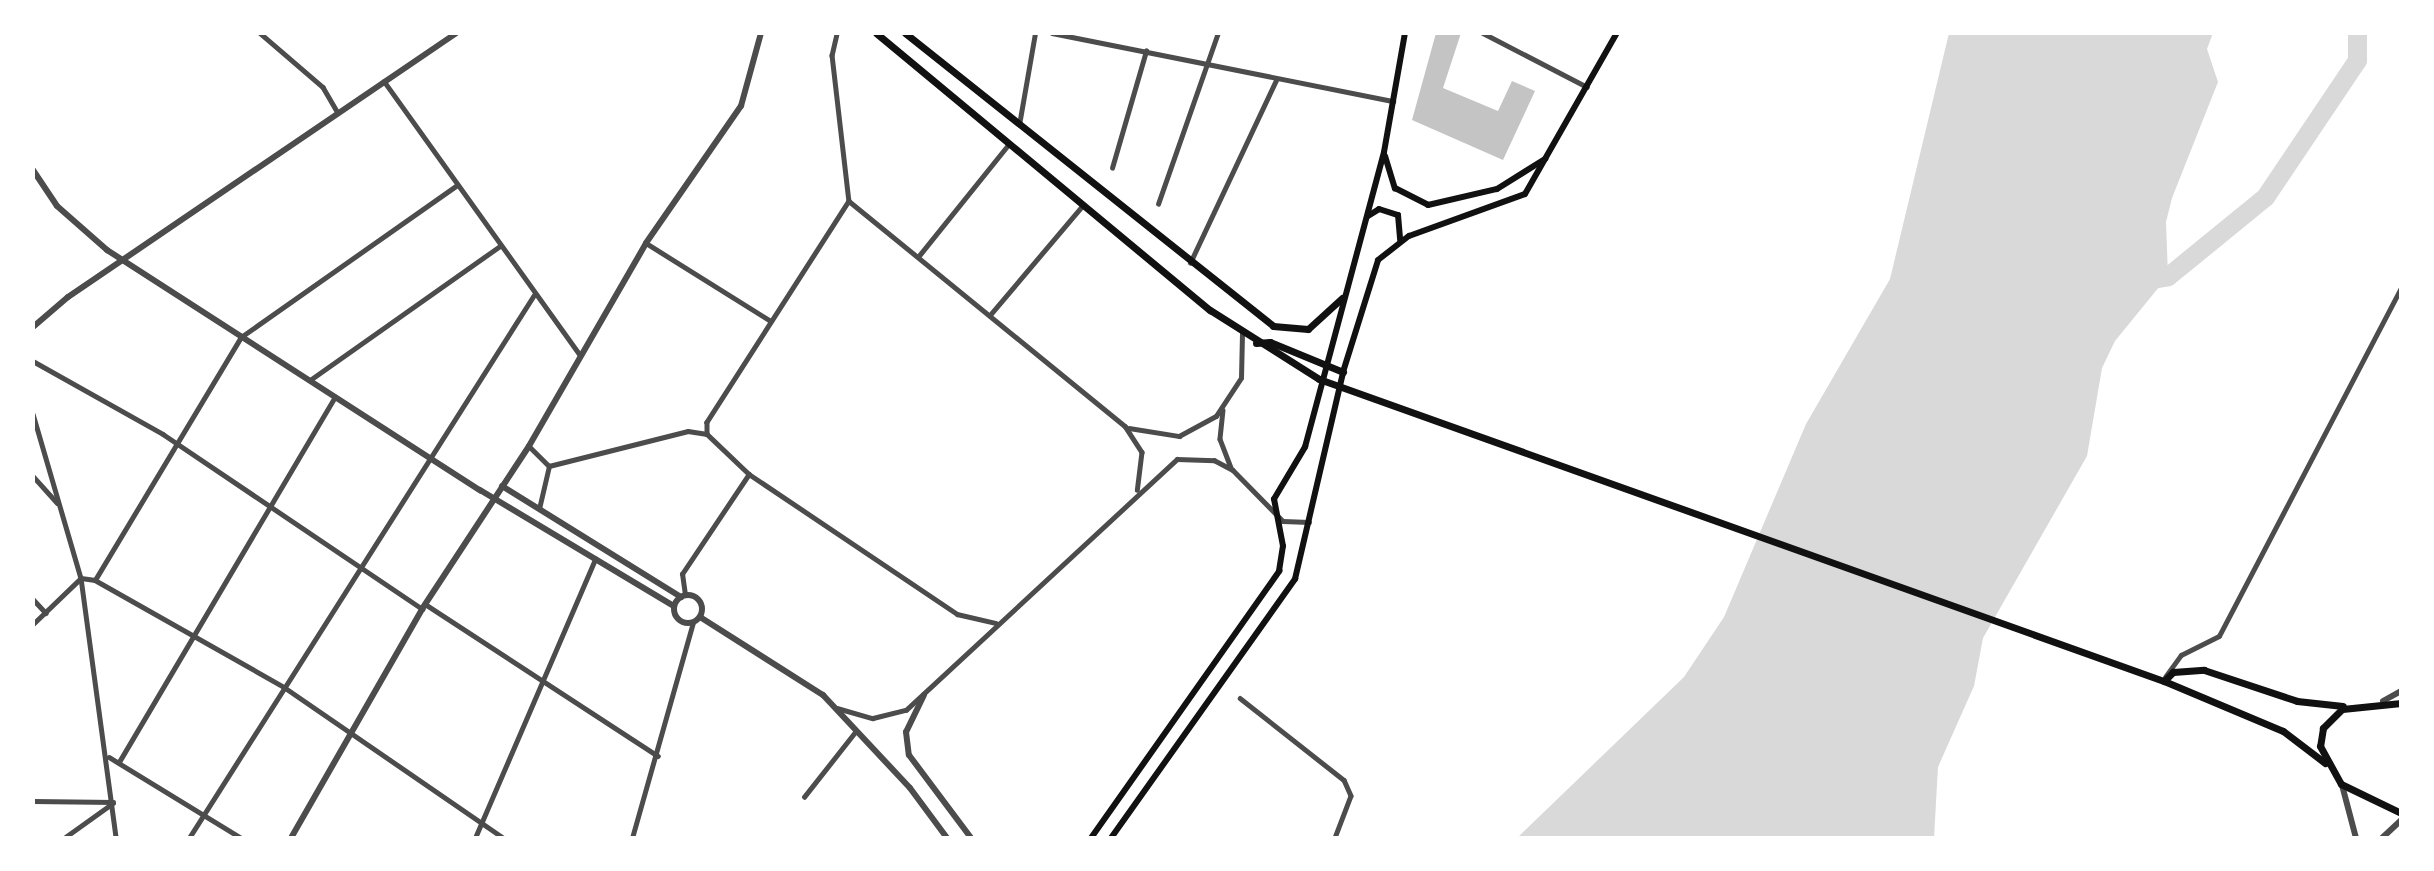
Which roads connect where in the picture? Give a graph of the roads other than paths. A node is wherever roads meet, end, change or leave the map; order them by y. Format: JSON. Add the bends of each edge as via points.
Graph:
{"nodes":[{"id":1,"x":260,"y":33,"type":"edge"},
{"id":2,"x":456,"y":33,"type":"edge"},
{"id":3,"x":761,"y":33,"type":"edge"},
{"id":4,"x":876,"y":33,"type":"edge"},
{"id":5,"x":1035,"y":33,"type":"edge"},
{"id":6,"x":1052,"y":33,"type":"edge"},
{"id":7,"x":1218,"y":33,"type":"edge"},
{"id":8,"x":1405,"y":33,"type":"edge"},
{"id":9,"x":1483,"y":33,"type":"edge"},
{"id":10,"x":1617,"y":33,"type":"edge"},
{"id":11,"x":837,"y":34,"type":"edge"},
{"id":12,"x":908,"y":34,"type":"edge"},
{"id":13,"x":1146,"y":51,"type":"junction"},
{"id":14,"x":1206,"y":65,"type":"junction"},
{"id":15,"x":1276,"y":80,"type":"junction"},
{"id":16,"x":384,"y":81,"type":"junction"},
{"id":17,"x":1587,"y":87,"type":"junction"},
{"id":18,"x":1393,"y":101,"type":"junction"},
{"id":19,"x":338,"y":113,"type":"junction"},
{"id":20,"x":1019,"y":125,"type":"junction"},
{"id":21,"x":1009,"y":144,"type":"junction"},
{"id":22,"x":1384,"y":152,"type":"junction"},
{"id":23,"x":1545,"y":159,"type":"junction"},
{"id":24,"x":1112,"y":168,"type":"dead end"},
{"id":25,"x":33,"y":170,"type":"edge"},
{"id":26,"x":457,"y":185,"type":"junction"},
{"id":27,"x":849,"y":201,"type":"junction"},
{"id":28,"x":1158,"y":204,"type":"dead end"},
{"id":29,"x":1083,"y":205,"type":"junction"},
{"id":30,"x":1368,"y":216,"type":"junction"},
{"id":31,"x":1400,"y":240,"type":"junction"},
{"id":32,"x":646,"y":243,"type":"junction"},
{"id":33,"x":501,"y":246,"type":"junction"},
{"id":34,"x":918,"y":257,"type":"junction"},
{"id":35,"x":125,"y":261,"type":"junction"},
{"id":36,"x":1190,"y":263,"type":"junction"},
{"id":37,"x":2401,"y":288,"type":"edge"},
{"id":38,"x":534,"y":295,"type":"junction"},
{"id":39,"x":1342,"y":298,"type":"junction"},
{"id":40,"x":990,"y":315,"type":"junction"},
{"id":41,"x":771,"y":321,"type":"junction"},
{"id":42,"x":33,"y":327,"type":"edge"},
{"id":43,"x":1242,"y":334,"type":"junction"},
{"id":44,"x":241,"y":337,"type":"junction"},
{"id":45,"x":1255,"y":343,"type":"junction"},
{"id":46,"x":579,"y":353,"type":"junction"},
{"id":47,"x":33,"y":360,"type":"edge"},
{"id":48,"x":1324,"y":364,"type":"junction"},
{"id":49,"x":1343,"y":372,"type":"junction"},
{"id":50,"x":1319,"y":379,"type":"junction"},
{"id":51,"x":309,"y":381,"type":"junction"},
{"id":52,"x":1339,"y":386,"type":"junction"},
{"id":53,"x":335,"y":397,"type":"junction"},
{"id":54,"x":1225,"y":405,"type":"junction"},
{"id":55,"x":33,"y":414,"type":"edge"},
{"id":56,"x":1125,"y":426,"type":"junction"},
{"id":57,"x":707,"y":434,"type":"junction"},
{"id":58,"x":173,"y":442,"type":"junction"},
{"id":59,"x":529,"y":446,"type":"junction"},
{"id":60,"x":432,"y":460,"type":"junction"},
{"id":61,"x":549,"y":466,"type":"junction"},
{"id":62,"x":1233,"y":470,"type":"junction"},
{"id":63,"x":749,"y":474,"type":"junction"},
{"id":64,"x":33,"y":476,"type":"edge"},
{"id":65,"x":502,"y":486,"type":"junction"},
{"id":66,"x":1136,"y":492,"type":"junction"},
{"id":67,"x":493,"y":499,"type":"junction"},
{"id":68,"x":267,"y":505,"type":"junction"},
{"id":69,"x":60,"y":506,"type":"junction"},
{"id":70,"x":539,"y":509,"type":"junction"},
{"id":71,"x":1275,"y":512,"type":"junction"},
{"id":72,"x":1310,"y":522,"type":"junction"},
{"id":73,"x":595,"y":559,"type":"junction"},
{"id":74,"x":359,"y":567,"type":"junction"},
{"id":75,"x":81,"y":578,"type":"junction"},
{"id":76,"x":95,"y":580,"type":"junction"},
{"id":77,"x":683,"y":596,"type":"junction"},
{"id":78,"x":33,"y":599,"type":"edge"},
{"id":79,"x":424,"y":606,"type":"junction"},
{"id":80,"x":674,"y":606,"type":"junction"},
{"id":81,"x":46,"y":613,"type":"junction"},
{"id":82,"x":700,"y":617,"type":"junction"},
{"id":83,"x":693,"y":622,"type":"junction"},
{"id":84,"x":996,"y":623,"type":"junction"},
{"id":85,"x":33,"y":624,"type":"edge"},
{"id":86,"x":194,"y":631,"type":"junction"},
{"id":87,"x":2164,"y":681,"type":"junction"},
{"id":88,"x":540,"y":683,"type":"junction"},
{"id":89,"x":284,"y":687,"type":"junction"},
{"id":90,"x":2401,"y":691,"type":"edge"},
{"id":91,"x":924,"y":695,"type":"junction"},
{"id":92,"x":1240,"y":698,"type":"dead end"},
{"id":93,"x":2383,"y":701,"type":"junction"},
{"id":94,"x":831,"y":702,"type":"junction"},
{"id":95,"x":2401,"y":703,"type":"edge"},
{"id":96,"x":2350,"y":706,"type":"junction"},
{"id":97,"x":856,"y":731,"type":"junction"},
{"id":98,"x":349,"y":732,"type":"junction"},
{"id":99,"x":657,"y":756,"type":"junction"},
{"id":100,"x":109,"y":757,"type":"junction"},
{"id":101,"x":119,"y":761,"type":"junction"},
{"id":102,"x":2325,"y":763,"type":"junction"},
{"id":103,"x":2341,"y":784,"type":"junction"},
{"id":104,"x":804,"y":797,"type":"dead end"},
{"id":105,"x":33,"y":801,"type":"edge"},
{"id":106,"x":113,"y":802,"type":"junction"},
{"id":107,"x":2401,"y":813,"type":"edge"},
{"id":108,"x":202,"y":814,"type":"junction"},
{"id":109,"x":2401,"y":820,"type":"edge"},
{"id":110,"x":481,"y":823,"type":"junction"},
{"id":111,"x":64,"y":838,"type":"edge"},
{"id":112,"x":116,"y":838,"type":"edge"},
{"id":113,"x":189,"y":838,"type":"edge"},
{"id":114,"x":241,"y":838,"type":"edge"},
{"id":115,"x":291,"y":838,"type":"edge"},
{"id":116,"x":475,"y":838,"type":"edge"},
{"id":117,"x":504,"y":838,"type":"edge"},
{"id":118,"x":632,"y":838,"type":"edge"},
{"id":119,"x":947,"y":838,"type":"edge"},
{"id":120,"x":971,"y":838,"type":"edge"},
{"id":121,"x":1091,"y":838,"type":"edge"},
{"id":122,"x":1111,"y":838,"type":"edge"},
{"id":123,"x":1335,"y":838,"type":"edge"},
{"id":124,"x":2356,"y":838,"type":"edge"},
{"id":125,"x":2382,"y":838,"type":"edge"}],
"edges":[{"from":1,"to":19,"type":"street","via":[[323,87]]},
{"from":2,"to":16,"type":"street"},
{"from":3,"to":32,"type":"street","via":[[741,106]]},
{"from":4,"to":21,"type":"main road"},
{"from":5,"to":20,"type":"street"},
{"from":6,"to":13,"type":"street"},
{"from":7,"to":14,"type":"street"},
{"from":8,"to":18,"type":"main road"},
{"from":9,"to":17,"type":"street"},
{"from":10,"to":17,"type":"main road"},
{"from":11,"to":27,"type":"street","via":[[832,55]]},
{"from":12,"to":20,"type":"main road"},
{"from":13,"to":14,"type":"street"},
{"from":13,"to":24,"type":"street"},
{"from":14,"to":15,"type":"street"},
{"from":14,"to":28,"type":"street"},
{"from":15,"to":18,"type":"street"},
{"from":15,"to":36,"type":"street"},
{"from":16,"to":19,"type":"street"},
{"from":16,"to":26,"type":"street"},
{"from":17,"to":23,"type":"main road"},
{"from":18,"to":22,"type":"main road"},
{"from":19,"to":35,"type":"street"},
{"from":20,"to":36,"type":"main road"},
{"from":21,"to":29,"type":"main road"},
{"from":21,"to":34,"type":"street"},
{"from":22,"to":23,"type":"main road","via":[[1395,188],[1428,205],[1507,185]]},
{"from":22,"to":30,"type":"main road"},
{"from":23,"to":31,"type":"main road","via":[[1532,187],[1516,200]]},
{"from":25,"to":35,"type":"street","via":[[57,206]]},
{"from":26,"to":33,"type":"street"},
{"from":26,"to":44,"type":"street"},
{"from":27,"to":34,"type":"street"},
{"from":27,"to":41,"type":"street"},
{"from":29,"to":40,"type":"street"},
{"from":29,"to":43,"type":"main road"},
{"from":30,"to":31,"type":"main road","via":[[1379,209],[1398,215]]},
{"from":30,"to":39,"type":"main road"},
{"from":31,"to":49,"type":"main road","via":[[1374,269]]},
{"from":32,"to":41,"type":"street"},
{"from":32,"to":46,"type":"street"},
{"from":33,"to":38,"type":"street"},
{"from":33,"to":51,"type":"street"},
{"from":34,"to":40,"type":"street"},
{"from":35,"to":42,"type":"street"},
{"from":35,"to":44,"type":"street"},
{"from":36,"to":39,"type":"main road","via":[[1287,331],[1315,325]]},
{"from":37,"to":87,"type":"street","via":[[2219,636],[2180,655]]},
{"from":38,"to":46,"type":"street"},
{"from":38,"to":60,"type":"street"},
{"from":39,"to":48,"type":"main road"},
{"from":40,"to":56,"type":"street"},
{"from":41,"to":57,"type":"street","via":[[707,422]]},
{"from":43,"to":45,"type":"main road"},
{"from":43,"to":54,"type":"street","via":[[1244,367]]},
{"from":44,"to":51,"type":"street"},
{"from":44,"to":58,"type":"street"},
{"from":45,"to":48,"type":"main road","via":[[1270,342]]},
{"from":45,"to":50,"type":"main road"},
{"from":46,"to":59,"type":"street"},
{"from":47,"to":58,"type":"street"},
{"from":48,"to":49,"type":"main road"},
{"from":48,"to":50,"type":"main road"},
{"from":49,"to":52,"type":"main road"},
{"from":50,"to":52,"type":"main road"},
{"from":50,"to":71,"type":"main road","via":[[1305,447],[1276,493]]},
{"from":51,"to":53,"type":"street"},
{"from":52,"to":72,"type":"main road"},
{"from":52,"to":87,"type":"main road"},
{"from":53,"to":60,"type":"street"},
{"from":53,"to":68,"type":"street"},
{"from":54,"to":56,"type":"street","via":[[1205,425],[1179,436],[1151,436]]},
{"from":54,"to":62,"type":"street","via":[[1220,439]]},
{"from":55,"to":69,"type":"street"},
{"from":56,"to":66,"type":"street","via":[[1142,452]]},
{"from":57,"to":61,"type":"street","via":[[688,431]]},
{"from":57,"to":63,"type":"street"},
{"from":58,"to":68,"type":"street"},
{"from":58,"to":76,"type":"street"},
{"from":59,"to":61,"type":"street","via":[[535,459]]},
{"from":59,"to":65,"type":"street"},
{"from":60,"to":67,"type":"street"},
{"from":60,"to":74,"type":"street"},
{"from":61,"to":70,"type":"street"},
{"from":62,"to":66,"type":"street","via":[[1202,456],[1183,457]]},
{"from":62,"to":71,"type":"street"},
{"from":63,"to":77,"type":"street","via":[[682,573]]},
{"from":63,"to":84,"type":"street","via":[[957,614]]},
{"from":64,"to":69,"type":"street"},
{"from":65,"to":67,"type":"street"},
{"from":65,"to":70,"type":"street"},
{"from":66,"to":84,"type":"street"},
{"from":67,"to":73,"type":"street"},
{"from":67,"to":79,"type":"street"},
{"from":68,"to":74,"type":"street"},
{"from":68,"to":86,"type":"street"},
{"from":69,"to":75,"type":"street"},
{"from":70,"to":77,"type":"street"},
{"from":71,"to":72,"type":"street","via":[[1293,525]]},
{"from":71,"to":121,"type":"main road","via":[[1283,546],[1275,579]]},
{"from":72,"to":122,"type":"main road","via":[[1286,595]]},
{"from":73,"to":80,"type":"street"},
{"from":73,"to":88,"type":"street"},
{"from":74,"to":79,"type":"street"},
{"from":74,"to":89,"type":"street"},
{"from":75,"to":76,"type":"street"},
{"from":75,"to":81,"type":"street"},
{"from":75,"to":100,"type":"street"},
{"from":76,"to":86,"type":"street"},
{"from":77,"to":80,"type":"street"},
{"from":77,"to":82,"type":"street","via":[[700,601]]},
{"from":78,"to":81,"type":"street"},
{"from":79,"to":88,"type":"street"},
{"from":79,"to":98,"type":"street"},
{"from":80,"to":83,"type":"street","via":[[679,620]]},
{"from":81,"to":85,"type":"street"},
{"from":82,"to":83,"type":"street"},
{"from":82,"to":94,"type":"street"},
{"from":83,"to":99,"type":"street"},
{"from":84,"to":91,"type":"street"},
{"from":86,"to":89,"type":"street"},
{"from":86,"to":101,"type":"street"},
{"from":87,"to":96,"type":"main road","via":[[2173,672],[2204,670],[2308,703]]},
{"from":87,"to":102,"type":"main road","via":[[2283,731]]},
{"from":88,"to":99,"type":"street"},
{"from":88,"to":110,"type":"street"},
{"from":89,"to":98,"type":"street"},
{"from":89,"to":108,"type":"street"},
{"from":90,"to":93,"type":"street"},
{"from":91,"to":94,"type":"street","via":[[880,718],[850,715]]},
{"from":91,"to":120,"type":"street","via":[[906,732],[909,755]]},
{"from":92,"to":123,"type":"street","via":[[1344,780],[1351,796]]},
{"from":93,"to":95,"type":"main road"},
{"from":93,"to":96,"type":"main road"},
{"from":94,"to":97,"type":"street"},
{"from":96,"to":102,"type":"main road","via":[[2323,728]]},
{"from":97,"to":104,"type":"street"},
{"from":97,"to":119,"type":"street"},
{"from":98,"to":110,"type":"street"},
{"from":98,"to":115,"type":"street"},
{"from":99,"to":118,"type":"street"},
{"from":100,"to":101,"type":"street"},
{"from":100,"to":106,"type":"street"},
{"from":101,"to":108,"type":"street"},
{"from":102,"to":103,"type":"main road"},
{"from":103,"to":107,"type":"main road"},
{"from":103,"to":124,"type":"street","via":[[2352,804]]},
{"from":105,"to":106,"type":"street"},
{"from":106,"to":111,"type":"street"},
{"from":106,"to":112,"type":"street"},
{"from":108,"to":113,"type":"street"},
{"from":108,"to":114,"type":"street"},
{"from":109,"to":125,"type":"street"},
{"from":110,"to":116,"type":"street"},
{"from":110,"to":117,"type":"street"}]}
